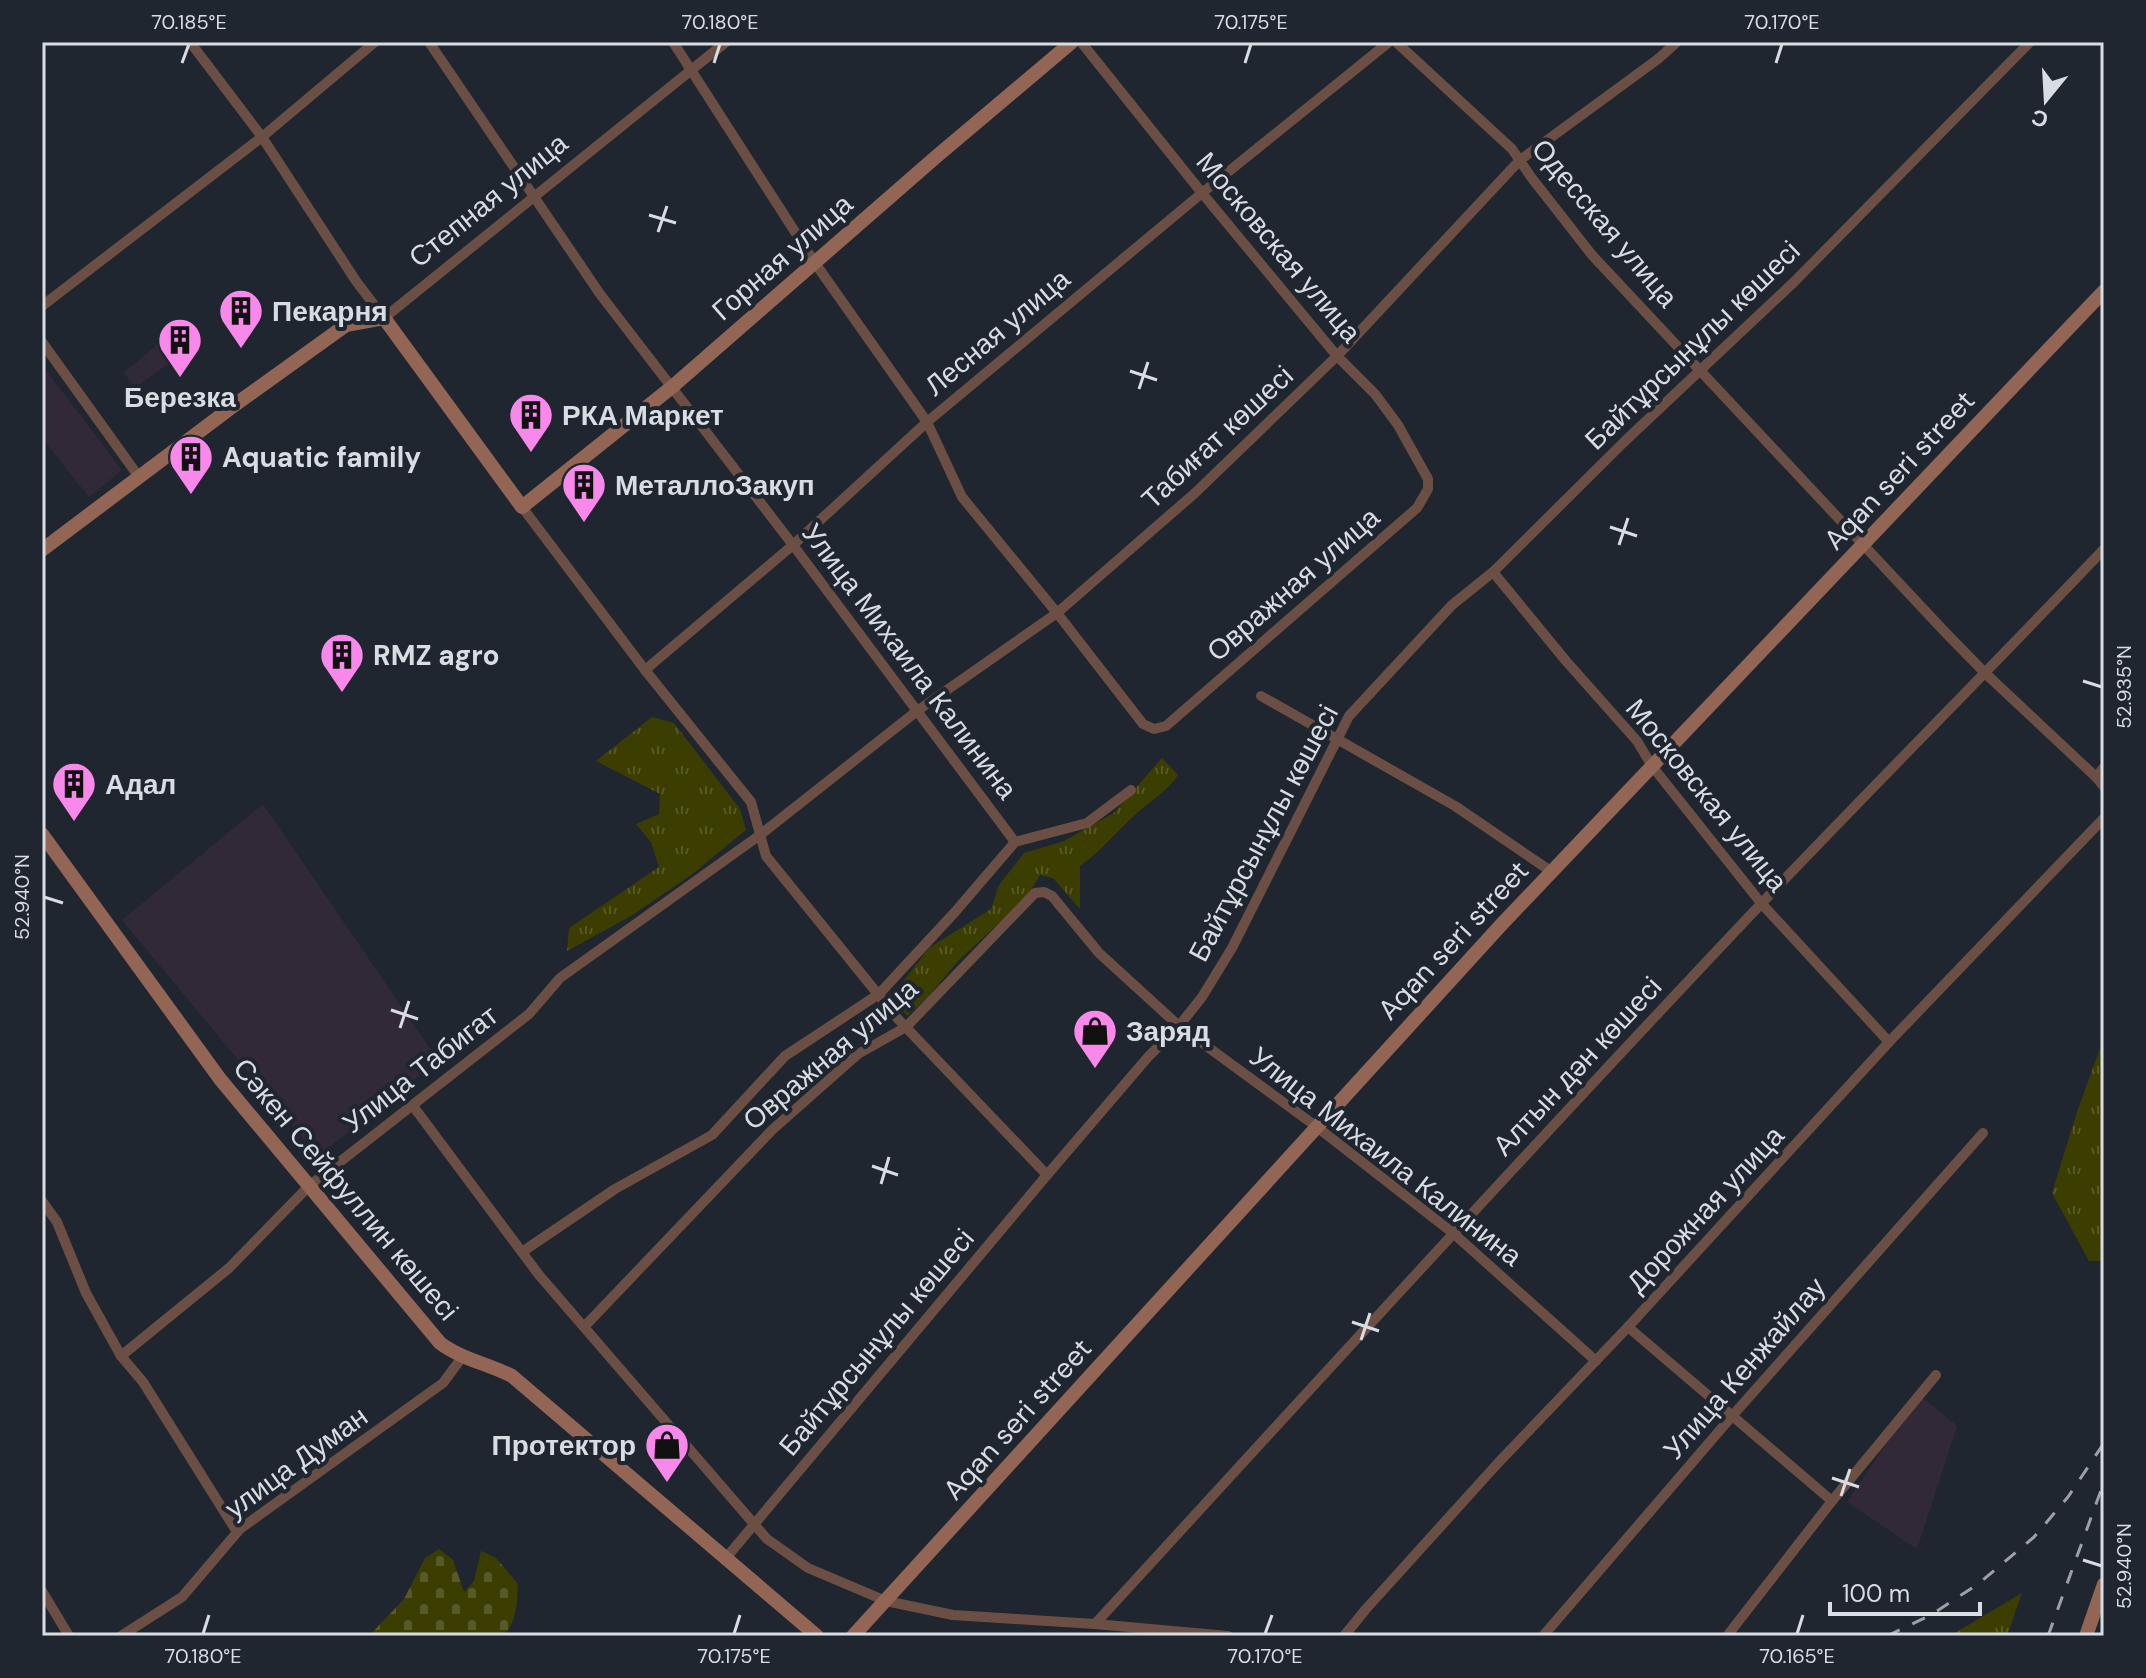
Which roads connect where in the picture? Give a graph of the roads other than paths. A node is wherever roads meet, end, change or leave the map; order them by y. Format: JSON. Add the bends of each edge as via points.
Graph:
{"nodes":[{"id":1,"x":190,"y":42,"type":"edge"},
{"id":2,"x":375,"y":42,"type":"edge"},
{"id":3,"x":429,"y":42,"type":"edge"},
{"id":4,"x":673,"y":42,"type":"edge"},
{"id":5,"x":726,"y":42,"type":"edge"},
{"id":6,"x":1072,"y":42,"type":"edge"},
{"id":7,"x":1081,"y":42,"type":"edge"},
{"id":8,"x":1389,"y":42,"type":"edge"},
{"id":9,"x":1396,"y":42,"type":"edge"},
{"id":10,"x":1677,"y":42,"type":"edge"},
{"id":11,"x":2030,"y":42,"type":"edge"},
{"id":12,"x":690,"y":69,"type":"junction"},
{"id":13,"x":262,"y":137,"type":"junction"},
{"id":14,"x":1520,"y":160,"type":"junction"},
{"id":15,"x":1202,"y":193,"type":"junction"},
{"id":16,"x":534,"y":197,"type":"junction"},
{"id":17,"x":815,"y":263,"type":"junction"},
{"id":18,"x":2104,"y":291,"type":"edge"},
{"id":19,"x":42,"y":306,"type":"edge"},
{"id":20,"x":384,"y":318,"type":"junction"},
{"id":21,"x":42,"y":342,"type":"edge"},
{"id":22,"x":1337,"y":356,"type":"junction"},
{"id":23,"x":1701,"y":370,"type":"junction"},
{"id":24,"x":672,"y":387,"type":"junction"},
{"id":25,"x":927,"y":422,"type":"junction"},
{"id":26,"x":139,"y":477,"type":"junction"},
{"id":27,"x":1428,"y":489,"type":"joint"},
{"id":28,"x":522,"y":507,"type":"junction"},
{"id":29,"x":793,"y":545,"type":"junction"},
{"id":30,"x":1863,"y":546,"type":"junction"},
{"id":31,"x":2104,"y":549,"type":"edge"},
{"id":32,"x":42,"y":550,"type":"edge"},
{"id":33,"x":1493,"y":572,"type":"junction"},
{"id":34,"x":1057,"y":613,"type":"junction"},
{"id":35,"x":645,"y":670,"type":"junction"},
{"id":36,"x":1986,"y":674,"type":"junction"},
{"id":37,"x":1261,"y":696,"type":"dead end"},
{"id":38,"x":917,"y":711,"type":"junction"},
{"id":39,"x":1336,"y":740,"type":"junction"},
{"id":40,"x":1652,"y":766,"type":"junction"},
{"id":41,"x":2104,"y":767,"type":"edge"},
{"id":42,"x":2096,"y":777,"type":"junction"},
{"id":43,"x":2104,"y":787,"type":"edge"},
{"id":44,"x":1131,"y":790,"type":"dead end"},
{"id":45,"x":2104,"y":818,"type":"edge"},
{"id":46,"x":42,"y":834,"type":"edge"},
{"id":47,"x":760,"y":835,"type":"junction"},
{"id":48,"x":1015,"y":842,"type":"junction"},
{"id":49,"x":1552,"y":872,"type":"junction"},
{"id":50,"x":1761,"y":903,"type":"junction"},
{"id":51,"x":879,"y":994,"type":"junction"},
{"id":52,"x":1179,"y":1026,"type":"junction"},
{"id":53,"x":906,"y":1027,"type":"junction"},
{"id":54,"x":1889,"y":1042,"type":"junction"},
{"id":55,"x":413,"y":1106,"type":"junction"},
{"id":56,"x":1317,"y":1127,"type":"junction"},
{"id":57,"x":1983,"y":1133,"type":"dead end"},
{"id":58,"x":1047,"y":1175,"type":"junction"},
{"id":59,"x":309,"y":1186,"type":"junction"},
{"id":60,"x":42,"y":1201,"type":"edge"},
{"id":61,"x":1453,"y":1233,"type":"junction"},
{"id":62,"x":522,"y":1252,"type":"junction"},
{"id":63,"x":584,"y":1327,"type":"junction"},
{"id":64,"x":1628,"y":1327,"type":"junction"},
{"id":65,"x":121,"y":1356,"type":"junction"},
{"id":66,"x":463,"y":1356,"type":"junction"},
{"id":67,"x":1596,"y":1361,"type":"junction"},
{"id":68,"x":1936,"y":1375,"type":"dead end"},
{"id":69,"x":1733,"y":1415,"type":"junction"},
{"id":70,"x":1832,"y":1501,"type":"junction"},
{"id":71,"x":756,"y":1523,"type":"junction"},
{"id":72,"x":237,"y":1532,"type":"junction"},
{"id":73,"x":726,"y":1558,"type":"junction"},
{"id":74,"x":2104,"y":1584,"type":"edge"},
{"id":75,"x":42,"y":1591,"type":"edge"},
{"id":76,"x":886,"y":1601,"type":"junction"},
{"id":77,"x":1095,"y":1624,"type":"junction"},
{"id":78,"x":69,"y":1636,"type":"edge"},
{"id":79,"x":121,"y":1636,"type":"edge"},
{"id":80,"x":817,"y":1636,"type":"edge"},
{"id":81,"x":853,"y":1636,"type":"edge"},
{"id":82,"x":1228,"y":1636,"type":"edge"},
{"id":83,"x":1344,"y":1636,"type":"edge"},
{"id":84,"x":1543,"y":1636,"type":"edge"},
{"id":85,"x":1727,"y":1636,"type":"edge"},
{"id":86,"x":2086,"y":1636,"type":"edge"}],
"edges":[{"from":1,"to":13,"type":"street"},
{"from":2,"to":13,"type":"street"},
{"from":3,"to":16,"type":"street","name":"Улица Михаила Калинина"},
{"from":4,"to":12,"type":"street"},
{"from":5,"to":12,"type":"street","name":"Степная улица"},
{"from":6,"to":17,"type":"street","name":"Горная улица"},
{"from":7,"to":15,"type":"street","name":"Московская улица"},
{"from":8,"to":15,"type":"street","name":"Лесная улица"},
{"from":9,"to":14,"type":"street","name":"Одесская улица"},
{"from":10,"to":14,"type":"street","name":"Табиғат көшесі"},
{"from":11,"to":23,"type":"street","name":"Байтұрсынұлы көшесі"},
{"from":12,"to":16,"type":"street","name":"Степная улица"},
{"from":12,"to":17,"type":"street"},
{"from":13,"to":19,"type":"street"},
{"from":13,"to":20,"type":"street"},
{"from":14,"to":22,"type":"street","name":"Табиғат көшесі"},
{"from":14,"to":23,"type":"street","name":"Одесская улица","via":[[1592,255]]},
{"from":15,"to":22,"type":"street","name":"Московская улица"},
{"from":15,"to":25,"type":"street","name":"Лесная улица"},
{"from":16,"to":20,"type":"street","name":"Степная улица"},
{"from":16,"to":24,"type":"street","name":"Улица Михаила Калинина"},
{"from":17,"to":24,"type":"street","name":"Горная улица"},
{"from":17,"to":25,"type":"street"},
{"from":18,"to":30,"type":"street","name":"Aqan seri street"},
{"from":20,"to":26,"type":"street","name":"Степная улица","via":[[346,325]]},
{"from":20,"to":28,"type":"street"},
{"from":21,"to":26,"type":"street"},
{"from":22,"to":27,"type":"street","name":"Московская улица","via":[[1398,425],[1428,479]]},
{"from":22,"to":34,"type":"street","name":"Табиғат көшесі","via":[[1195,493]]},
{"from":23,"to":30,"type":"street","name":"Одесская улица"},
{"from":23,"to":33,"type":"street","name":"Байтұрсынұлы көшесі"},
{"from":24,"to":28,"type":"street","name":"Горная улица"},
{"from":24,"to":29,"type":"street","name":"Улица Михаила Калинина"},
{"from":25,"to":29,"type":"street","name":"Лесная улица"},
{"from":25,"to":34,"type":"street","via":[[962,497]]},
{"from":26,"to":32,"type":"street","name":"Степная улица"},
{"from":27,"to":34,"type":"street","name":"Овражная улица","via":[[1417,508],[1166,726],[1154,729],[1143,724]]},
{"from":28,"to":35,"type":"street"},
{"from":29,"to":35,"type":"street","name":"Лесная улица"},
{"from":29,"to":38,"type":"street","name":"Улица Михаила Калинина"},
{"from":30,"to":36,"type":"street","name":"Одесская улица"},
{"from":30,"to":40,"type":"street","name":"Aqan seri street"},
{"from":31,"to":36,"type":"street","name":"Алтын дән көшесі"},
{"from":33,"to":39,"type":"street","name":"Байтұрсынұлы көшесі","via":[[1452,605],[1349,716]]},
{"from":33,"to":40,"type":"street","name":"Московская улица","via":[[1637,741]]},
{"from":34,"to":38,"type":"street","name":"Табиғат көшесі"},
{"from":35,"to":47,"type":"street","via":[[751,802]]},
{"from":36,"to":42,"type":"street","name":"Одесская улица"},
{"from":36,"to":50,"type":"street","name":"Алтын дән көшесі"},
{"from":37,"to":39,"type":"street"},
{"from":38,"to":47,"type":"street","name":"Табиғат көшесі"},
{"from":38,"to":48,"type":"street","name":"Улица Михаила Калинина"},
{"from":39,"to":49,"type":"street","via":[[1455,806]]},
{"from":39,"to":52,"type":"street","name":"Байтұрсынұлы көшесі","via":[[1232,948]]},
{"from":40,"to":49,"type":"street","name":"Aqan seri street"},
{"from":40,"to":50,"type":"street","name":"Московская улица"},
{"from":41,"to":42,"type":"street"},
{"from":42,"to":43,"type":"street","name":"Одесская улица"},
{"from":44,"to":48,"type":"street","via":[[1087,823]]},
{"from":45,"to":54,"type":"street","name":"Дорожная улица"},
{"from":46,"to":59,"type":"street","name":"Сәкен Сейфуллин көшесі","via":[[220,1079]]},
{"from":47,"to":51,"type":"street","via":[[766,856]]},
{"from":47,"to":55,"type":"street","name":"Улица Табигат","via":[[560,978],[529,1014]]},
{"from":48,"to":51,"type":"street","name":"Овражная улица"},
{"from":49,"to":56,"type":"street","name":"Aqan seri street"},
{"from":50,"to":54,"type":"street","name":"Московская улица"},
{"from":50,"to":61,"type":"street","name":"Алтын дән көшесі"},
{"from":51,"to":53,"type":"street"},
{"from":51,"to":62,"type":"street","name":"Овражная улица","via":[[785,1056],[712,1135],[615,1189]]},
{"from":52,"to":53,"type":"street","name":"Овражная улица","via":[[1099,953],[1044,892],[1035,893]]},
{"from":52,"to":56,"type":"street","name":"Улица Михаила Калинина"},
{"from":52,"to":58,"type":"street","name":"Байтұрсынұлы көшесі"},
{"from":53,"to":58,"type":"street"},
{"from":53,"to":63,"type":"street","name":"Овражная улица","via":[[858,1054],[772,1130]]},
{"from":54,"to":64,"type":"street","name":"Дорожная улица"},
{"from":55,"to":59,"type":"street","name":"Улица Табигат"},
{"from":55,"to":62,"type":"street"},
{"from":56,"to":61,"type":"street","name":"Улица Михаила Калинина"},
{"from":56,"to":76,"type":"street","name":"Aqan seri street"},
{"from":57,"to":69,"type":"street","name":"Улица Кенжайлау"},
{"from":58,"to":71,"type":"street","name":"Байтұрсынұлы көшесі"},
{"from":59,"to":65,"type":"street","name":"Улица Табигат","via":[[229,1268]]},
{"from":59,"to":66,"type":"street","name":"Сәкен Сейфуллин көшесі","via":[[440,1343]]},
{"from":60,"to":65,"type":"street"},
{"from":61,"to":67,"type":"street","name":"Улица Михаила Калинина"},
{"from":61,"to":77,"type":"street","name":"Алтын дән көшесі"},
{"from":62,"to":63,"type":"street"},
{"from":63,"to":71,"type":"street"},
{"from":64,"to":67,"type":"street","name":"Дорожная улица"},
{"from":64,"to":69,"type":"street"},
{"from":65,"to":72,"type":"street","via":[[143,1382]]},
{"from":66,"to":72,"type":"street","name":"улица Думан","via":[[443,1383]]},
{"from":66,"to":73,"type":"street","name":"Сәкен Сейфуллин көшесі","via":[[512,1376]]},
{"from":67,"to":83,"type":"street","name":"Дорожная улица"},
{"from":68,"to":70,"type":"street"},
{"from":69,"to":70,"type":"street"},
{"from":69,"to":84,"type":"street","name":"Улица Кенжайлау"},
{"from":70,"to":85,"type":"street"},
{"from":71,"to":73,"type":"street","name":"Байтұрсынұлы көшесі"},
{"from":71,"to":76,"type":"street","via":[[767,1539],[808,1568]]},
{"from":72,"to":79,"type":"street","name":"улица Думан","via":[[182,1597]]},
{"from":73,"to":80,"type":"street","name":"Сәкен Сейфуллин көшесі"},
{"from":74,"to":86,"type":"street"},
{"from":75,"to":78,"type":"street"},
{"from":76,"to":77,"type":"street","via":[[953,1615]]},
{"from":76,"to":81,"type":"street","name":"Aqan seri street"},
{"from":77,"to":82,"type":"street"}]}
